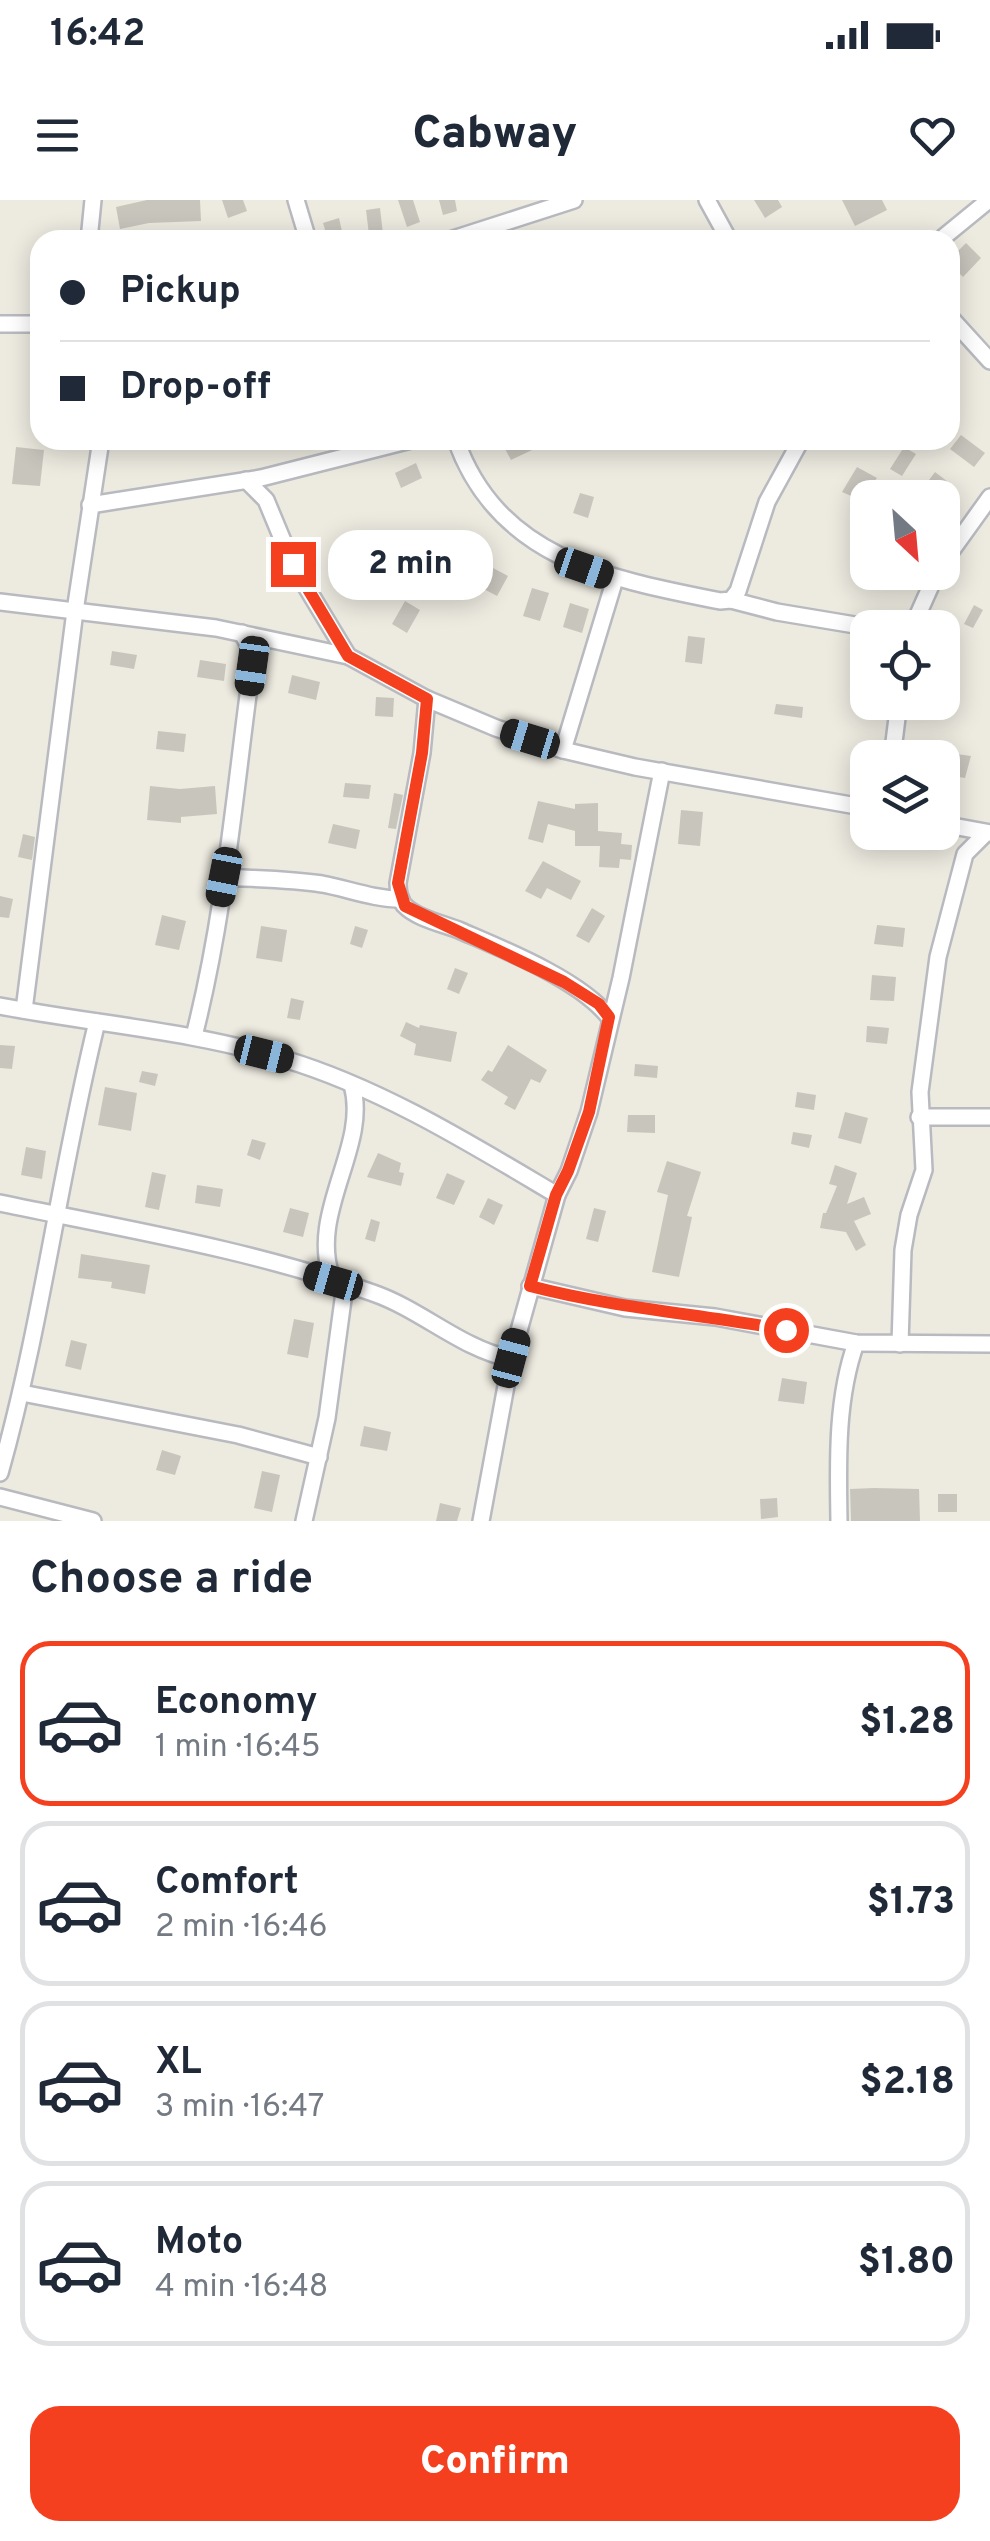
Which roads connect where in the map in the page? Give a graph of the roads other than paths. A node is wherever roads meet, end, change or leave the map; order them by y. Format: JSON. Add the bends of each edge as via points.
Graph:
{"nodes":[{"id":1,"x":93,"y":200,"type":"edge"},
{"id":2,"x":296,"y":200,"type":"edge"},
{"id":3,"x":707,"y":200,"type":"edge"},
{"id":4,"x":989,"y":200,"type":"edge"},
{"id":5,"x":567,"y":201,"type":"edge"},
{"id":6,"x":90,"y":230,"type":"edge"},
{"id":7,"x":305,"y":230,"type":"edge"},
{"id":8,"x":480,"y":230,"type":"edge"},
{"id":9,"x":724,"y":230,"type":"edge"},
{"id":10,"x":952,"y":230,"type":"edge"},
{"id":11,"x":0,"y":324,"type":"edge"},
{"id":12,"x":30,"y":324,"type":"edge"},
{"id":13,"x":960,"y":328,"type":"edge"},
{"id":14,"x":990,"y":361,"type":"edge"},
{"id":15,"x":99,"y":450,"type":"edge"},
{"id":16,"x":369,"y":450,"type":"edge"},
{"id":17,"x":460,"y":450,"type":"edge"},
{"id":18,"x":796,"y":450,"type":"edge"},
{"id":19,"x":246,"y":480,"type":"junction"},
{"id":20,"x":990,"y":497,"type":"edge"},
{"id":21,"x":90,"y":506,"type":"junction"},
{"id":22,"x":960,"y":539,"type":"edge"},
{"id":23,"x":615,"y":578,"type":"junction"},
{"id":24,"x":731,"y":600,"type":"junction"},
{"id":25,"x":0,"y":602,"type":"edge"},
{"id":26,"x":75,"y":611,"type":"junction"},
{"id":27,"x":850,"y":624,"type":"edge"},
{"id":28,"x":242,"y":633,"type":"junction"},
{"id":29,"x":348,"y":656,"type":"junction"},
{"id":30,"x":427,"y":699,"type":"junction"},
{"id":31,"x":563,"y":750,"type":"junction"},
{"id":32,"x":662,"y":771,"type":"junction"},
{"id":33,"x":850,"y":805,"type":"edge"},
{"id":34,"x":961,"y":828,"type":"joint"},
{"id":35,"x":988,"y":833,"type":"edge"},
{"id":36,"x":965,"y":854,"type":"junction"},
{"id":37,"x":224,"y":877,"type":"junction"},
{"id":38,"x":401,"y":900,"type":"junction"},
{"id":39,"x":0,"y":1006,"type":"edge"},
{"id":40,"x":24,"y":1010,"type":"junction"},
{"id":41,"x":609,"y":1017,"type":"junction"},
{"id":42,"x":96,"y":1022,"type":"junction"},
{"id":43,"x":194,"y":1036,"type":"junction"},
{"id":44,"x":352,"y":1086,"type":"junction"},
{"id":45,"x":919,"y":1117,"type":"junction"},
{"id":46,"x":990,"y":1117,"type":"edge"},
{"id":47,"x":556,"y":1195,"type":"junction"},
{"id":48,"x":0,"y":1203,"type":"edge"},
{"id":49,"x":57,"y":1214,"type":"junction"},
{"id":50,"x":339,"y":1283,"type":"junction"},
{"id":51,"x":530,"y":1286,"type":"junction"},
{"id":52,"x":856,"y":1343,"type":"junction"},
{"id":53,"x":900,"y":1344,"type":"junction"},
{"id":54,"x":990,"y":1344,"type":"edge"},
{"id":55,"x":511,"y":1358,"type":"junction"},
{"id":56,"x":22,"y":1393,"type":"junction"},
{"id":57,"x":320,"y":1457,"type":"junction"},
{"id":58,"x":0,"y":1473,"type":"edge"},
{"id":59,"x":0,"y":1497,"type":"edge"},
{"id":60,"x":93,"y":1521,"type":"edge"},
{"id":61,"x":304,"y":1521,"type":"edge"},
{"id":62,"x":481,"y":1521,"type":"edge"},
{"id":63,"x":839,"y":1521,"type":"edge"}],
"edges":[{"from":1,"to":6,"type":"street"},
{"from":2,"to":7,"type":"street"},
{"from":3,"to":9,"type":"street"},
{"from":4,"to":10,"type":"street"},
{"from":5,"to":8,"type":"street"},
{"from":11,"to":12,"type":"street"},
{"from":13,"to":14,"type":"street"},
{"from":15,"to":21,"type":"street"},
{"from":16,"to":19,"type":"street"},
{"from":17,"to":23,"type":"street","via":[[496,510],[551,552]]},
{"from":18,"to":24,"type":"street","via":[[767,502]]},
{"from":19,"to":21,"type":"street"},
{"from":19,"to":29,"type":"street","via":[[266,500],[293,564]]},
{"from":20,"to":22,"type":"street"},
{"from":21,"to":26,"type":"street"},
{"from":23,"to":24,"type":"street"},
{"from":23,"to":31,"type":"street"},
{"from":24,"to":27,"type":"street"},
{"from":25,"to":26,"type":"street"},
{"from":26,"to":28,"type":"street"},
{"from":26,"to":40,"type":"street"},
{"from":28,"to":29,"type":"street"},
{"from":28,"to":37,"type":"street","via":[[252,666]]},
{"from":29,"to":30,"type":"street"},
{"from":30,"to":31,"type":"street"},
{"from":30,"to":38,"type":"street","via":[[398,883]]},
{"from":31,"to":32,"type":"street"},
{"from":32,"to":33,"type":"street"},
{"from":32,"to":41,"type":"street"},
{"from":34,"to":35,"type":"street"},
{"from":34,"to":36,"type":"street"},
{"from":35,"to":36,"type":"street"},
{"from":36,"to":45,"type":"street","via":[[938,956]]},
{"from":37,"to":38,"type":"street","via":[[288,880]]},
{"from":37,"to":43,"type":"street"},
{"from":38,"to":41,"type":"street","via":[[564,982]]},
{"from":39,"to":40,"type":"street"},
{"from":40,"to":42,"type":"street"},
{"from":41,"to":47,"type":"street","via":[[589,1112]]},
{"from":42,"to":43,"type":"street"},
{"from":42,"to":49,"type":"street"},
{"from":43,"to":44,"type":"street","via":[[284,1059]]},
{"from":44,"to":47,"type":"street","via":[[462,1139]]},
{"from":44,"to":50,"type":"street","via":[[357,1116],[326,1248],[326,1264]]},
{"from":45,"to":46,"type":"street"},
{"from":45,"to":53,"type":"street","via":[[924,1170],[904,1250]]},
{"from":47,"to":51,"type":"street"},
{"from":48,"to":49,"type":"street"},
{"from":49,"to":50,"type":"street","via":[[272,1261]]},
{"from":49,"to":56,"type":"street"},
{"from":50,"to":55,"type":"street","via":[[406,1307],[482,1351]]},
{"from":50,"to":57,"type":"street"},
{"from":51,"to":52,"type":"street","via":[[626,1308]]},
{"from":51,"to":55,"type":"street"},
{"from":52,"to":53,"type":"street"},
{"from":52,"to":63,"type":"street","via":[[838,1444]]},
{"from":53,"to":54,"type":"street"},
{"from":55,"to":62,"type":"street"},
{"from":56,"to":57,"type":"street"},
{"from":56,"to":58,"type":"street"},
{"from":57,"to":61,"type":"street"},
{"from":59,"to":60,"type":"street"}]}
